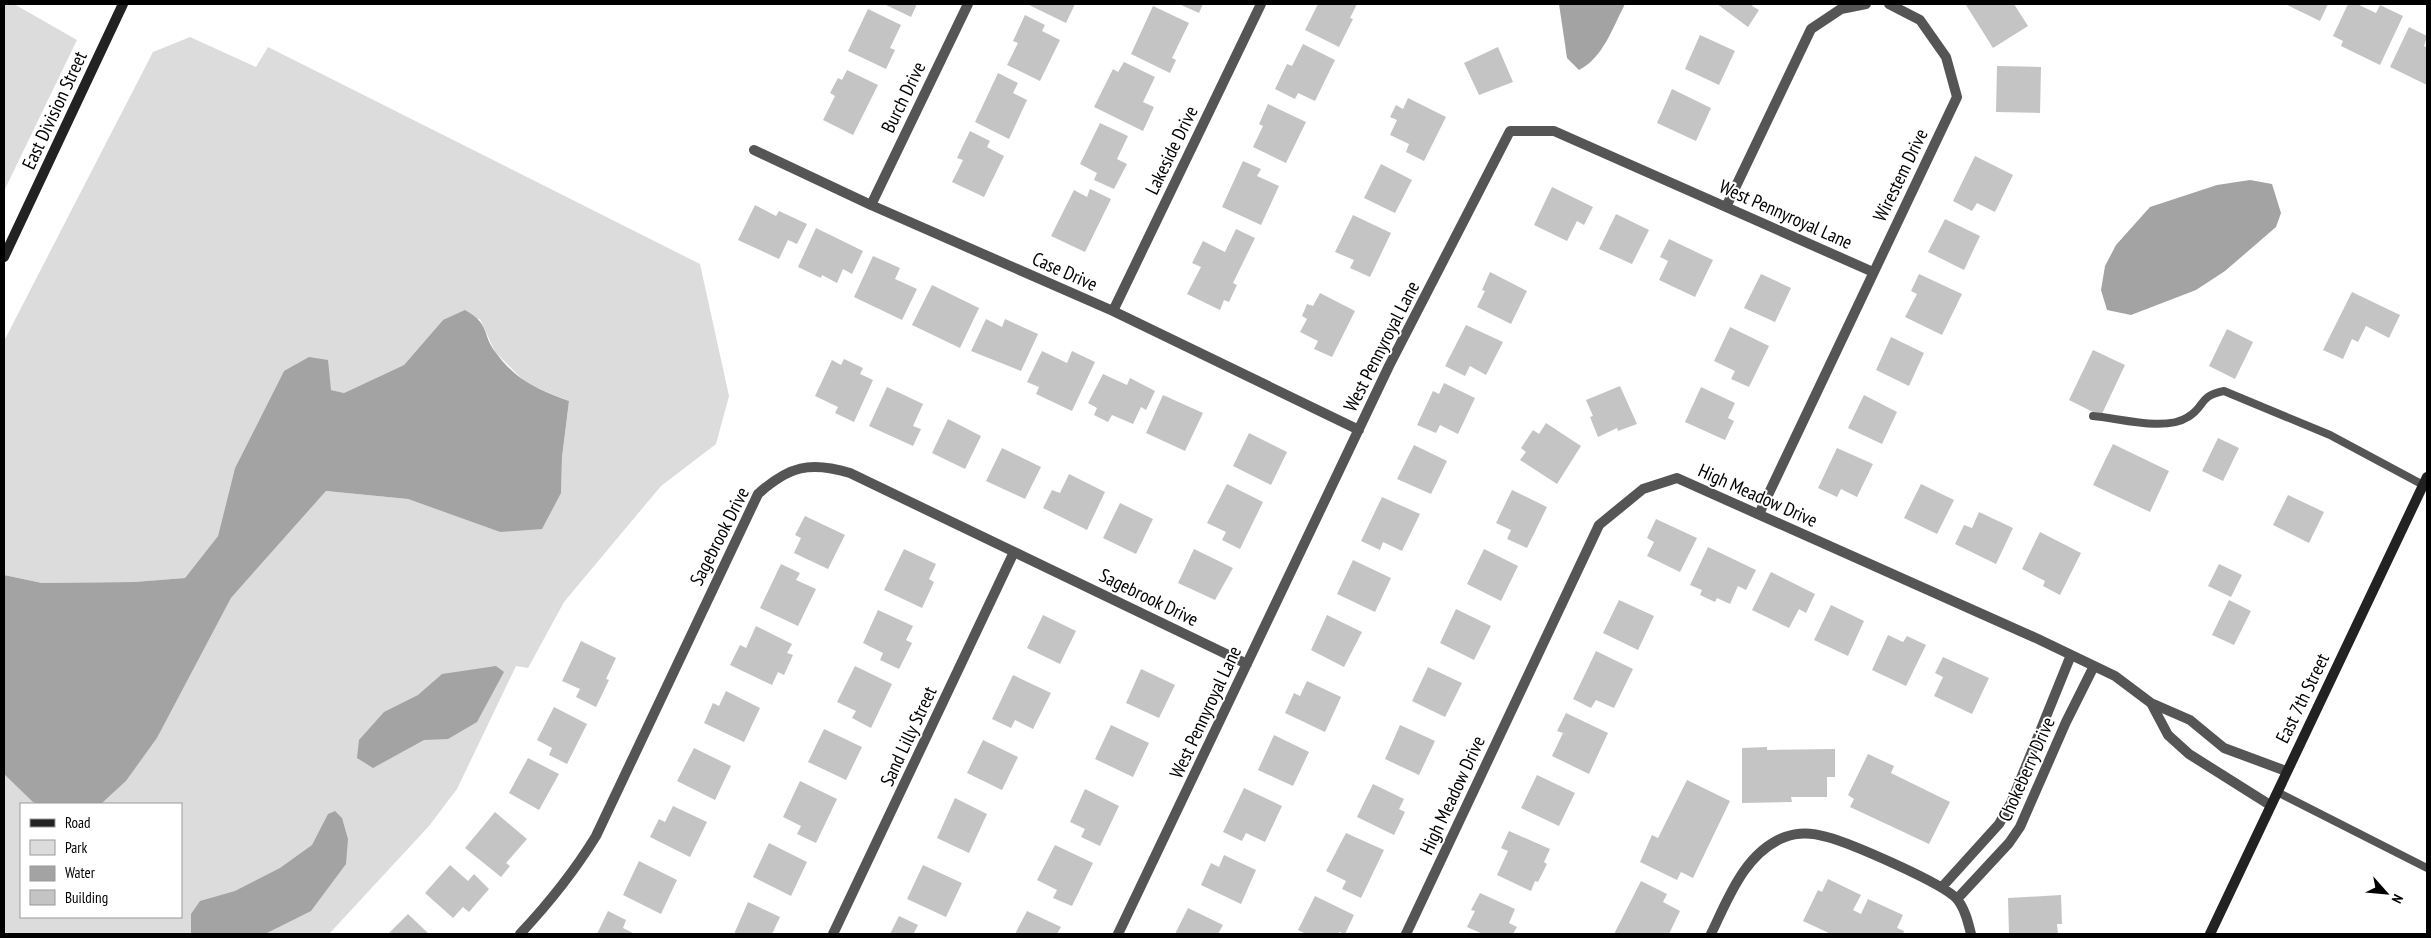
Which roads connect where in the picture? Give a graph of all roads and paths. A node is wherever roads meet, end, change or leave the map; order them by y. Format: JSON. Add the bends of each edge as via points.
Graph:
{"nodes":[{"id":1,"x":123,"y":4,"type":"edge"},
{"id":2,"x":968,"y":4,"type":"edge"},
{"id":3,"x":1260,"y":4,"type":"edge"},
{"id":4,"x":1866,"y":4,"type":"edge"},
{"id":5,"x":1889,"y":4,"type":"edge"},
{"id":6,"x":754,"y":150,"type":"dead end"},
{"id":7,"x":871,"y":205,"type":"junction"},
{"id":8,"x":1726,"y":207,"type":"junction"},
{"id":9,"x":4,"y":257,"type":"edge"},
{"id":10,"x":1873,"y":272,"type":"junction"},
{"id":11,"x":1114,"y":312,"type":"junction"},
{"id":12,"x":2093,"y":416,"type":"dead end"},
{"id":13,"x":1359,"y":430,"type":"junction"},
{"id":14,"x":2426,"y":483,"type":"edge"},
{"id":15,"x":1759,"y":514,"type":"junction"},
{"id":16,"x":1014,"y":552,"type":"junction"},
{"id":17,"x":2071,"y":655,"type":"junction"},
{"id":18,"x":1247,"y":664,"type":"junction"},
{"id":19,"x":2094,"y":666,"type":"junction"},
{"id":20,"x":2152,"y":703,"type":"junction"},
{"id":21,"x":2286,"y":771,"type":"junction"},
{"id":22,"x":2277,"y":792,"type":"junction"},
{"id":23,"x":2270,"y":805,"type":"junction"},
{"id":24,"x":2427,"y":868,"type":"edge"},
{"id":25,"x":1942,"y":887,"type":"junction"},
{"id":26,"x":1957,"y":899,"type":"junction"},
{"id":27,"x":520,"y":934,"type":"edge"},
{"id":28,"x":833,"y":934,"type":"edge"},
{"id":29,"x":1118,"y":934,"type":"edge"},
{"id":30,"x":1406,"y":934,"type":"edge"},
{"id":31,"x":1711,"y":934,"type":"edge"},
{"id":32,"x":1971,"y":934,"type":"edge"},
{"id":33,"x":2210,"y":934,"type":"edge"}],
"edges":[{"from":1,"to":9,"type":"street","name":"East Division Street"},
{"from":2,"to":7,"type":"street","name":"Burch Drive"},
{"from":3,"to":11,"type":"street","name":"Lakeside Drive"},
{"from":4,"to":8,"type":"street","via":[[1841,9],[1811,29]]},
{"from":5,"to":10,"type":"street","name":"Wirestem Drive","via":[[1920,20],[1946,57],[1957,97]]},
{"from":6,"to":7,"type":"street","name":"Case Drive"},
{"from":7,"to":11,"type":"street","name":"Case Drive"},
{"from":8,"to":10,"type":"street","name":"West Pennyroyal Lane"},
{"from":8,"to":13,"type":"street","name":"West Pennyroyal Lane","via":[[1554,131],[1510,131]]},
{"from":10,"to":15,"type":"street","name":"Wirestem Drive"},
{"from":11,"to":13,"type":"street","name":"Case Drive"},
{"from":12,"to":14,"type":"lane","via":[[2161,425],[2188,418],[2209,394],[2224,391],[2330,435]]},
{"from":13,"to":18,"type":"street","name":"West Pennyroyal Lane"},
{"from":14,"to":21,"type":"street","name":"East 7th Street"},
{"from":15,"to":17,"type":"street","name":"High Meadow Drive"},
{"from":15,"to":30,"type":"street","name":"High Meadow Drive","via":[[1677,478],[1643,489],[1599,525]]},
{"from":16,"to":18,"type":"street","name":"Sagebrook Drive"},
{"from":16,"to":27,"type":"street","name":"Sagebrook Drive","via":[[850,473],[830,467],[810,466],[791,470],[773,480],[758,494],[746,515],[596,836],[555,896]]},
{"from":16,"to":28,"type":"street","name":"Sand Lilly Street"},
{"from":17,"to":19,"type":"street","name":"High Meadow Drive"},
{"from":17,"to":25,"type":"street","name":"Chokeberry Drive","via":[[2003,817]]},
{"from":18,"to":29,"type":"street","name":"West Pennyroyal Lane"},
{"from":19,"to":20,"type":"street","name":"High Meadow Drive","via":[[2115,676]]},
{"from":19,"to":26,"type":"street","name":"Chokeberry Drive","via":[[2020,827],[2009,844]]},
{"from":20,"to":21,"type":"street","name":"High Meadow Drive","via":[[2190,720],[2224,748]]},
{"from":20,"to":23,"type":"street","name":"High Meadow Drive","via":[[2168,735],[2189,754]]},
{"from":21,"to":22,"type":"street","name":"East 7th Street"},
{"from":22,"to":23,"type":"street","name":"East 7th Street"},
{"from":22,"to":24,"type":"lane"},
{"from":23,"to":33,"type":"street","name":"East 7th Street"},
{"from":25,"to":26,"type":"street"},
{"from":25,"to":31,"type":"street","via":[[1827,836],[1805,833],[1786,836],[1765,848],[1748,865],[1730,893]]},
{"from":26,"to":32,"type":"street","via":[[1966,914]]}]}
